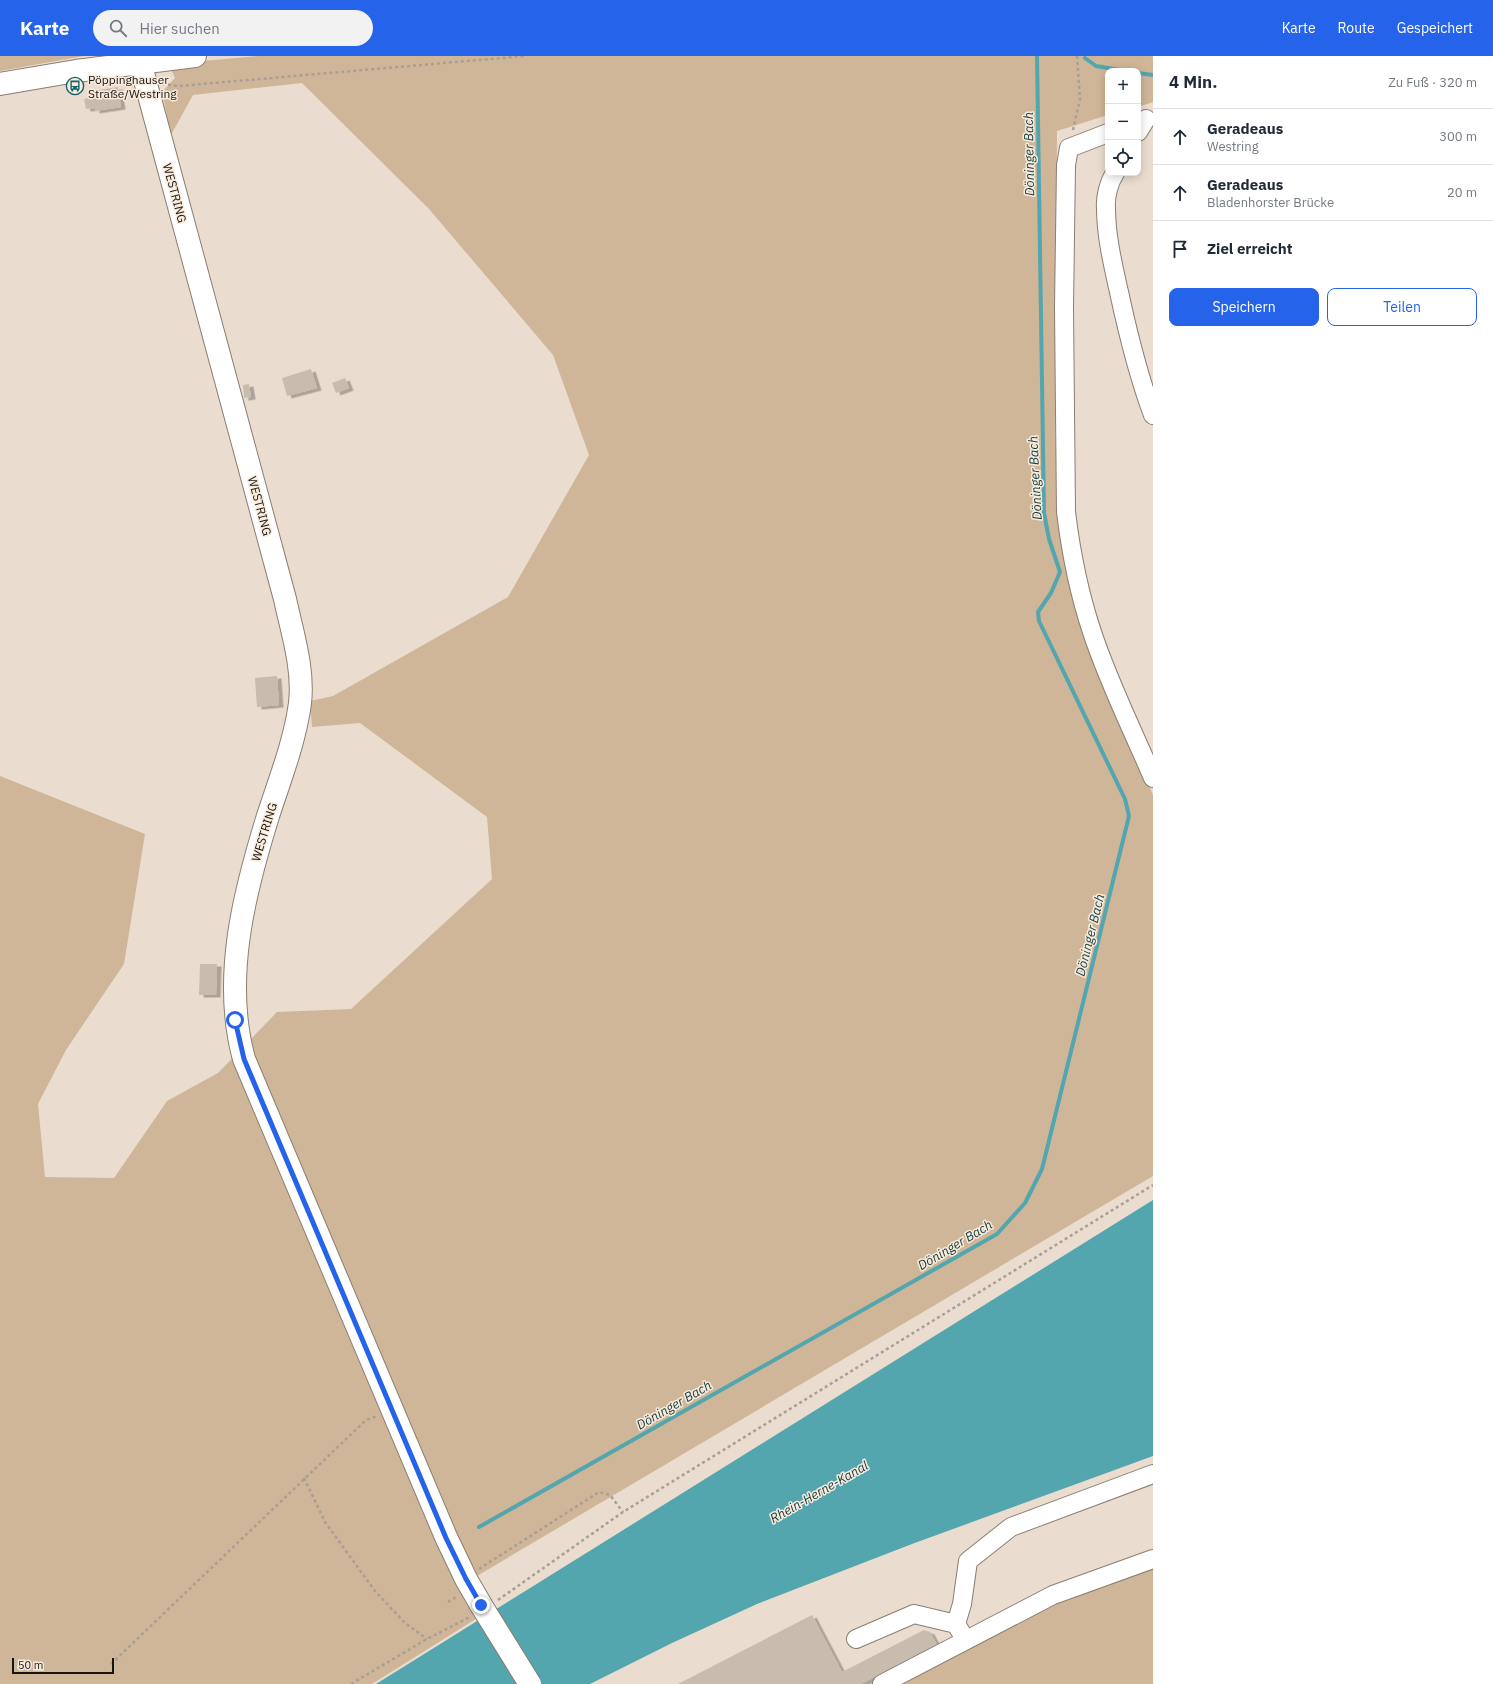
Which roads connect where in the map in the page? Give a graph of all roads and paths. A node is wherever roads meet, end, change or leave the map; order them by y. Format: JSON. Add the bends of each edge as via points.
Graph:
{"nodes":[{"id":1,"x":195,"y":56,"type":"edge"},
{"id":2,"x":525,"y":56,"type":"edge"},
{"id":3,"x":1077,"y":56,"type":"edge"},
{"id":4,"x":143,"y":72,"type":"junction"},
{"id":5,"x":0,"y":84,"type":"edge"},
{"id":6,"x":1105,"y":134,"type":"edge"},
{"id":7,"x":1069,"y":148,"type":"junction"},
{"id":8,"x":1113,"y":176,"type":"edge"},
{"id":9,"x":1153,"y":415,"type":"edge"},
{"id":10,"x":1153,"y":778,"type":"edge"},
{"id":11,"x":1153,"y":1185,"type":"edge"},
{"id":12,"x":392,"y":1410,"type":"junction"},
{"id":13,"x":1153,"y":1474,"type":"edge"},
{"id":14,"x":304,"y":1478,"type":"junction"},
{"id":15,"x":1153,"y":1559,"type":"edge"},
{"id":16,"x":466,"y":1579,"type":"junction"},
{"id":17,"x":956,"y":1624,"type":"junction"},
{"id":18,"x":427,"y":1639,"type":"dead end"},
{"id":19,"x":856,"y":1639,"type":"dead end"},
{"id":20,"x":966,"y":1639,"type":"junction"},
{"id":21,"x":111,"y":1664,"type":"dead end"},
{"id":22,"x":530,"y":1684,"type":"edge"},
{"id":23,"x":882,"y":1684,"type":"edge"}],
"edges":[{"from":1,"to":4,"type":"main road"},
{"from":2,"to":4,"type":"path","via":[[179,86]]},
{"from":3,"to":7,"type":"path","via":[[1080,99]]},
{"from":4,"to":5,"type":"main road","via":[[76,71]]},
{"from":4,"to":12,"type":"main road","name":"WESTRING","via":[[284,599],[298,656],[301,682],[300,703],[293,735],[246,893],[237,958],[237,1035],[244,1059]]},
{"from":6,"to":7,"type":"lane"},
{"from":7,"to":10,"type":"lane","via":[[1066,165],[1064,308],[1066,512],[1070,546],[1092,633]]},
{"from":8,"to":9,"type":"lane","via":[[1105,207],[1111,256],[1130,345]]},
{"from":11,"to":16,"type":"path","via":[[624,1512],[610,1495],[599,1492]]},
{"from":12,"to":14,"type":"path","via":[[366,1420]]},
{"from":12,"to":16,"type":"main road","name":"WESTRING"},
{"from":13,"to":17,"type":"lane","via":[[1011,1527],[968,1561],[962,1604]]},
{"from":14,"to":18,"type":"path","via":[[325,1522],[374,1591],[404,1622]]},
{"from":14,"to":21,"type":"path"},
{"from":15,"to":20,"type":"lane","via":[[1053,1595]]},
{"from":16,"to":22,"type":"main road","name":"WESTRING","bridge":true},
{"from":17,"to":19,"type":"lane","via":[[914,1614]]},
{"from":17,"to":20,"type":"lane"},
{"from":20,"to":23,"type":"lane"}]}
